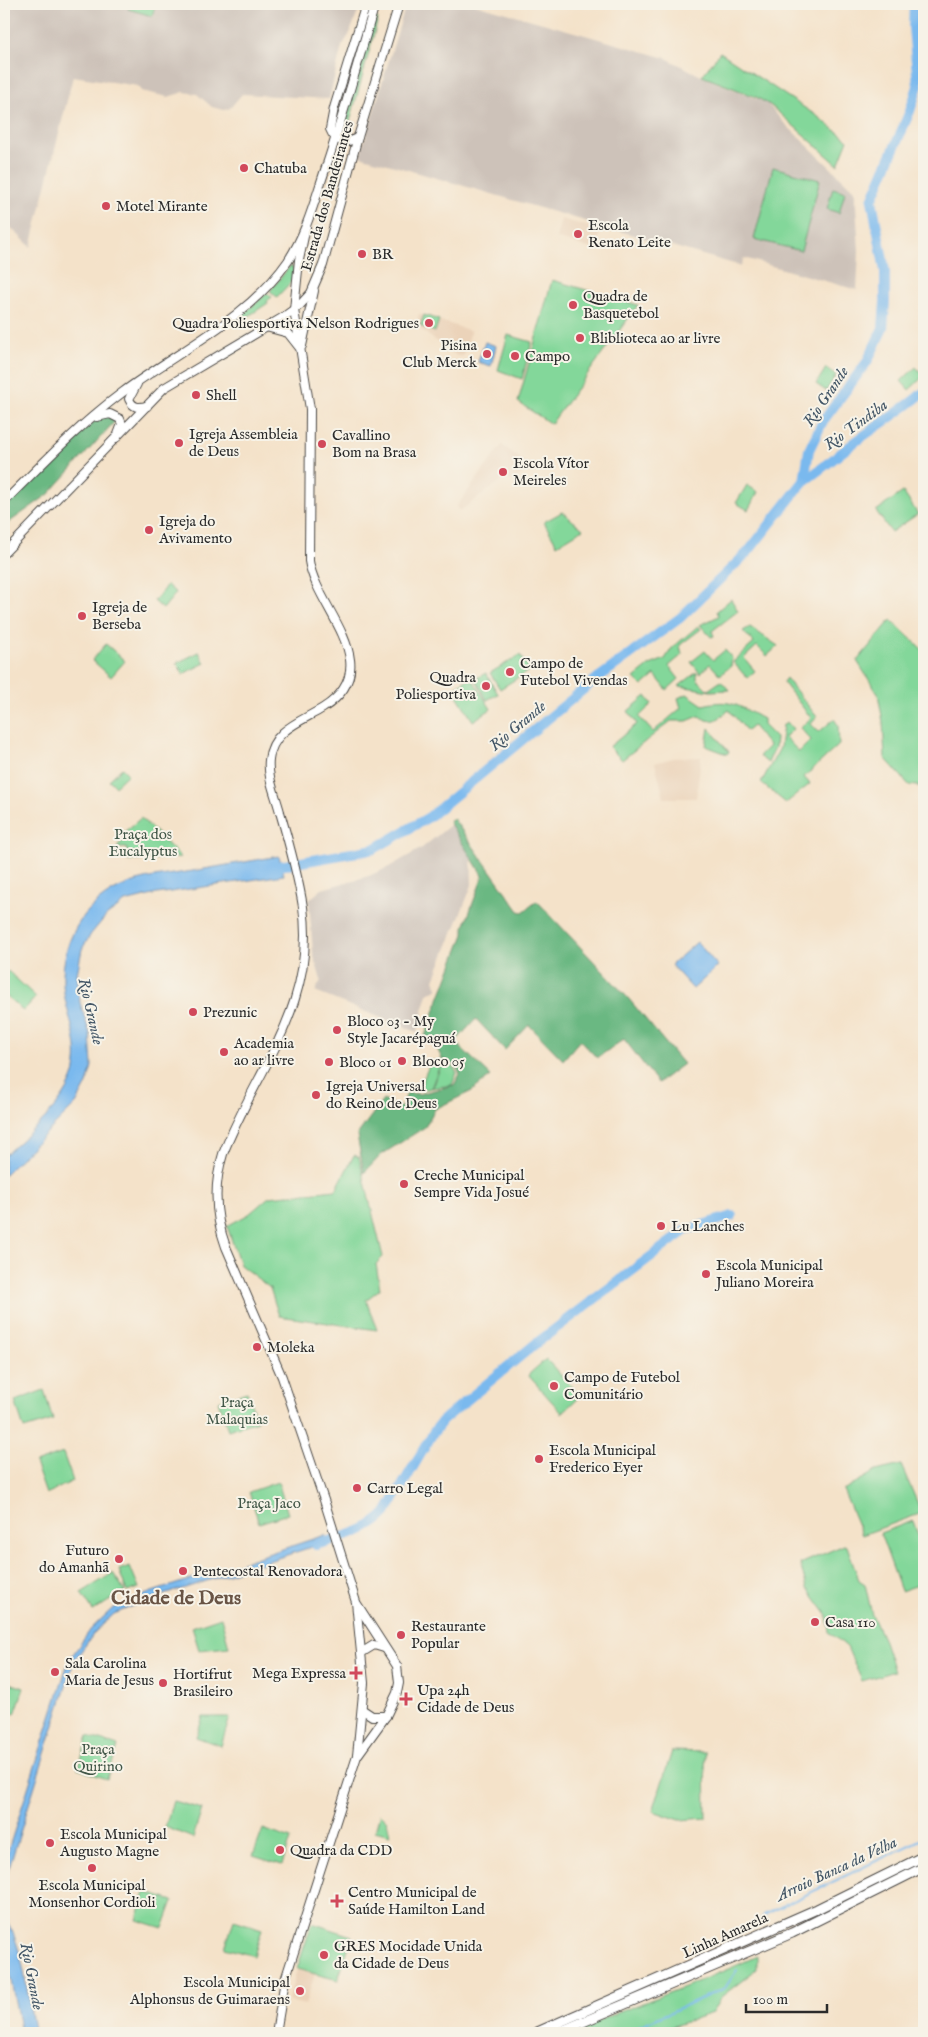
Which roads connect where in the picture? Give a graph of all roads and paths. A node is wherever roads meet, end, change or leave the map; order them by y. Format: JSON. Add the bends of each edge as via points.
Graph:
{"nodes":[{"id":1,"x":366,"y":4,"type":"edge"},
{"id":2,"x":375,"y":4,"type":"edge"},
{"id":3,"x":399,"y":4,"type":"edge"},
{"id":4,"x":358,"y":137,"type":"junction"},
{"id":5,"x":336,"y":138,"type":"junction"},
{"id":6,"x":306,"y":227,"type":"junction"},
{"id":7,"x":316,"y":283,"type":"junction"},
{"id":8,"x":294,"y":310,"type":"junction"},
{"id":9,"x":266,"y":327,"type":"junction"},
{"id":10,"x":301,"y":350,"type":"junction"},
{"id":11,"x":138,"y":382,"type":"junction"},
{"id":12,"x":146,"y":406,"type":"junction"},
{"id":13,"x":94,"y":418,"type":"junction"},
{"id":14,"x":115,"y":441,"type":"junction"},
{"id":15,"x":4,"y":502,"type":"edge"},
{"id":16,"x":4,"y":553,"type":"edge"},
{"id":17,"x":356,"y":1602,"type":"junction"},
{"id":18,"x":384,"y":1648,"type":"junction"},
{"id":19,"x":361,"y":1653,"type":"junction"},
{"id":20,"x":363,"y":1710,"type":"junction"},
{"id":21,"x":386,"y":1716,"type":"junction"},
{"id":22,"x":357,"y":1756,"type":"junction"},
{"id":23,"x":924,"y":1856,"type":"edge"},
{"id":24,"x":924,"y":1867,"type":"edge"},
{"id":25,"x":276,"y":2033,"type":"edge"},
{"id":26,"x":534,"y":2033,"type":"edge"},
{"id":27,"x":557,"y":2033,"type":"edge"}],
"edges":[{"from":1,"to":5,"type":"main road","via":[[334,108],[330,129]]},
{"from":2,"to":5,"type":"main road","name":"Estrada dos Bandeirantes"},
{"from":3,"to":4,"type":"main road","name":"Estrada dos Bandeirantes"},
{"from":4,"to":5,"type":"main road","via":[[348,142]]},
{"from":4,"to":7,"type":"main road","name":"Estrada dos Bandeirantes","via":[[338,217]]},
{"from":5,"to":6,"type":"main road","name":"Estrada dos Bandeirantes"},
{"from":6,"to":8,"type":"main road"},
{"from":6,"to":11,"type":"main road","name":"Estrada dos Bandeirantes","via":[[281,270],[250,302]]},
{"from":7,"to":8,"type":"main road","name":"Estrada dos Bandeirantes"},
{"from":7,"to":10,"type":"main road"},
{"from":8,"to":9,"type":"main road","name":"Estrada dos Bandeirantes"},
{"from":8,"to":10,"type":"main road"},
{"from":9,"to":10,"type":"main road","via":[[288,333]]},
{"from":9,"to":12,"type":"main road","name":"Estrada dos Bandeirantes","via":[[164,388]]},
{"from":10,"to":17,"type":"main road","via":[[310,409],[309,561],[316,584],[347,641],[351,660],[349,674],[340,693],[280,734],[272,748],[269,772],[298,883],[305,920],[306,953],[286,1028],[226,1147],[217,1177],[216,1201],[220,1230],[282,1377]]},
{"from":11,"to":12,"type":"main road","via":[[129,399],[137,408]]},
{"from":11,"to":13,"type":"main road","name":"Estrada dos Bandeirantes"},
{"from":12,"to":14,"type":"main road","name":"Estrada dos Bandeirantes"},
{"from":13,"to":14,"type":"main road","via":[[110,414],[120,419],[121,426]]},
{"from":13,"to":15,"type":"main road","name":"Estrada dos Bandeirantes","via":[[40,464]]},
{"from":14,"to":16,"type":"main road","name":"Estrada dos Bandeirantes"},
{"from":17,"to":18,"type":"main road"},
{"from":17,"to":19,"type":"main road"},
{"from":18,"to":19,"type":"main road","via":[[374,1645]]},
{"from":18,"to":21,"type":"main road","via":[[397,1666],[399,1683]]},
{"from":19,"to":20,"type":"main road"},
{"from":20,"to":21,"type":"main road","via":[[372,1716]]},
{"from":20,"to":22,"type":"main road"},
{"from":21,"to":22,"type":"main road"},
{"from":22,"to":25,"type":"main road","via":[[285,1980]]},
{"from":23,"to":26,"type":"highway","name":"Linha Amarela","via":[[817,1909]]},
{"from":24,"to":27,"type":"highway","name":"Linha Amarela","via":[[792,1933]]}]}
